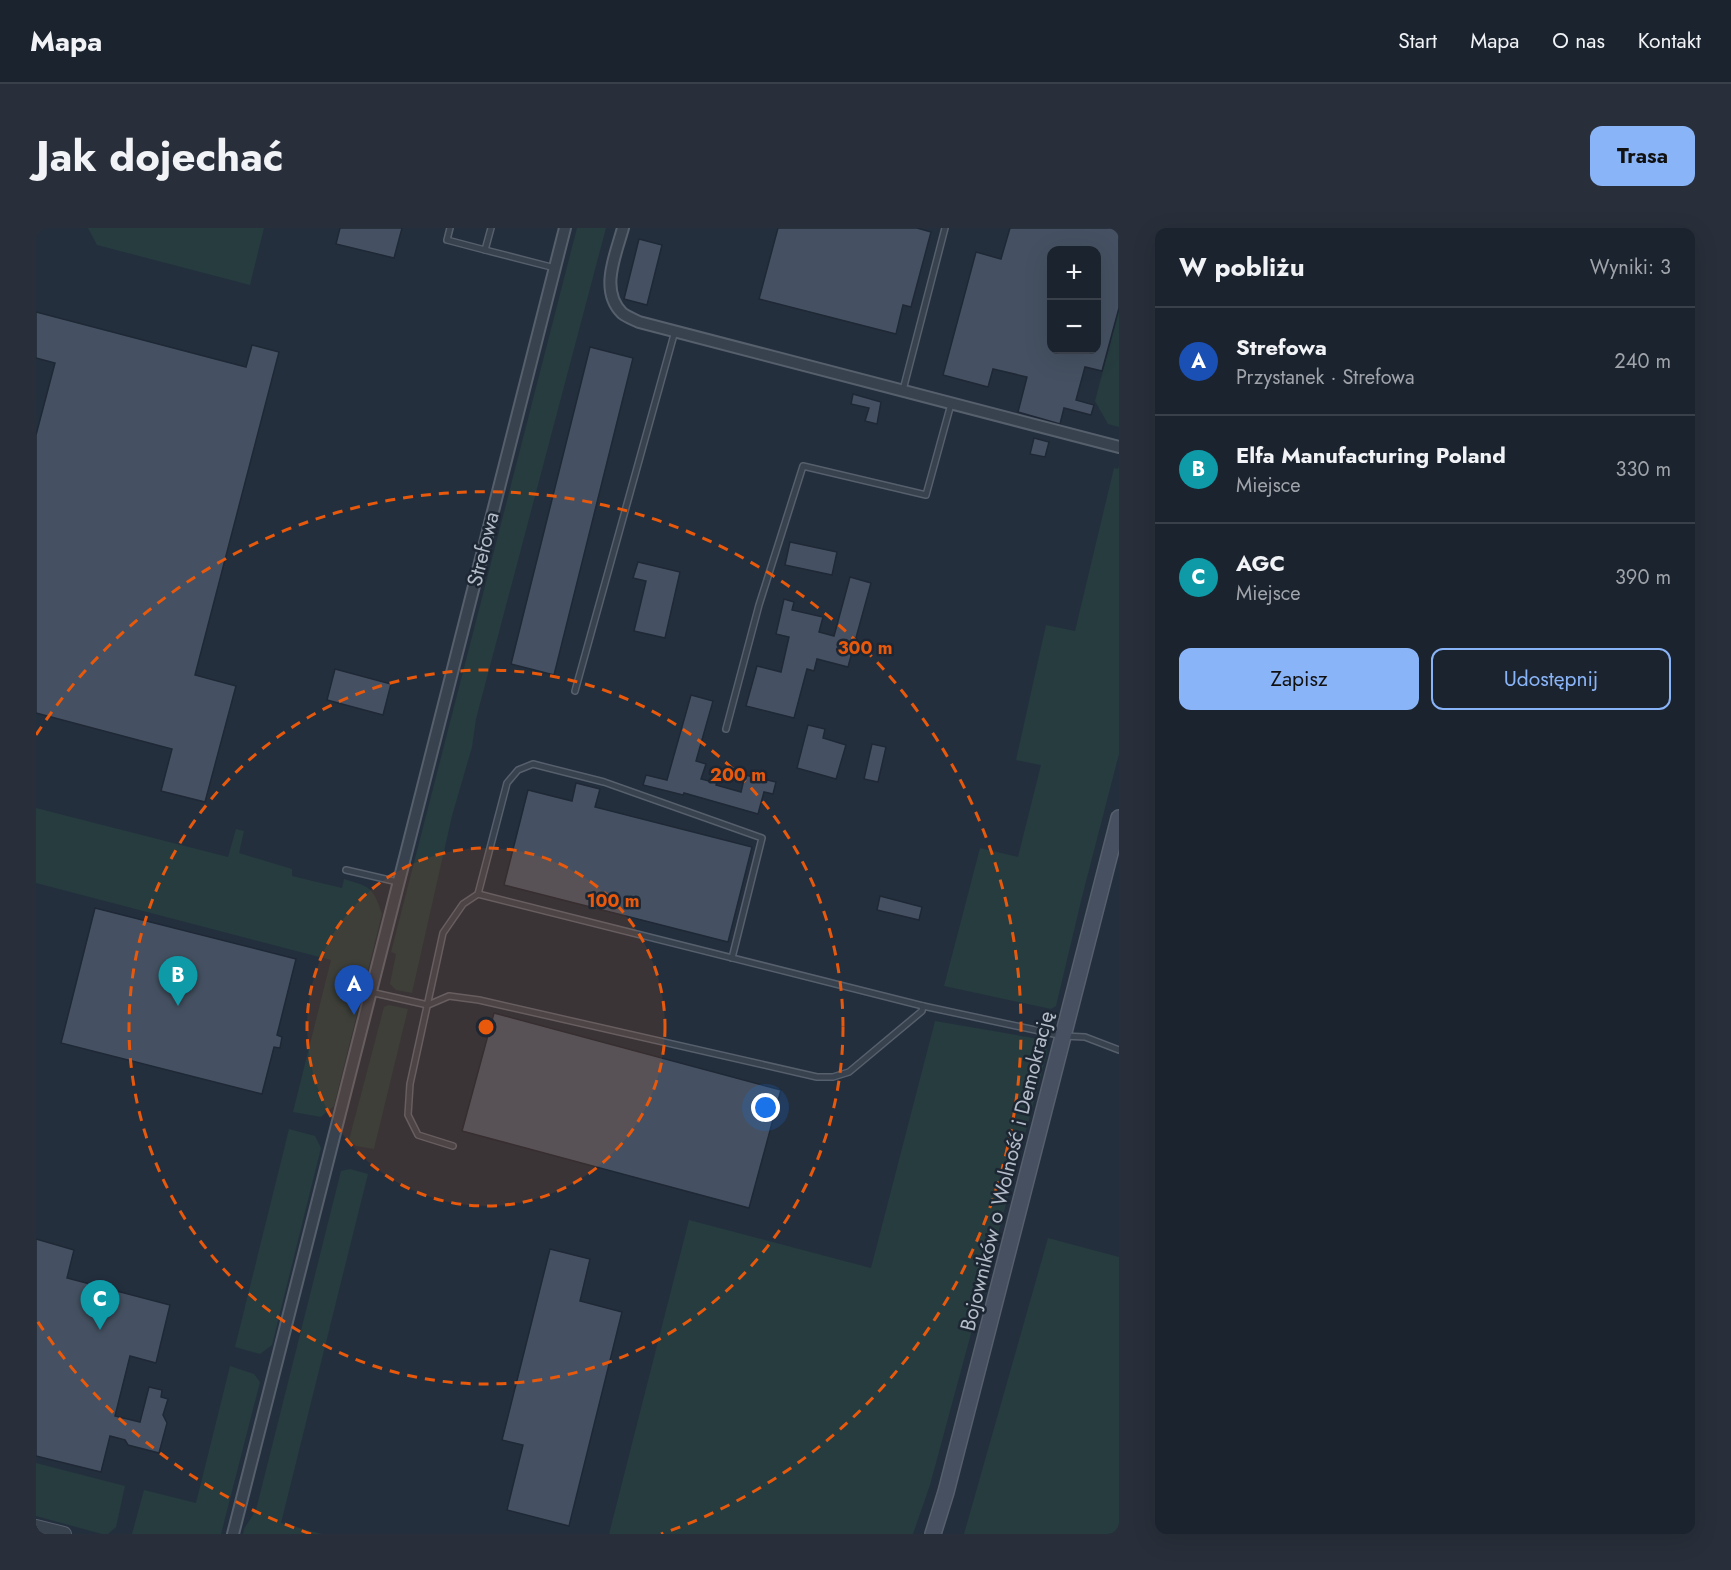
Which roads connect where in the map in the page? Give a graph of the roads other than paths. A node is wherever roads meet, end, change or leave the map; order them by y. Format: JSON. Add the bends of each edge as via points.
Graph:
{"nodes":[{"id":1,"x":450,"y":228,"type":"edge"},
{"id":2,"x":491,"y":228,"type":"edge"},
{"id":3,"x":565,"y":228,"type":"edge"},
{"id":4,"x":623,"y":228,"type":"edge"},
{"id":5,"x":945,"y":228,"type":"edge"},
{"id":6,"x":485,"y":250,"type":"junction"},
{"id":7,"x":555,"y":268,"type":"junction"},
{"id":8,"x":675,"y":331,"type":"junction"},
{"id":9,"x":903,"y":392,"type":"junction"},
{"id":10,"x":951,"y":404,"type":"junction"},
{"id":11,"x":1119,"y":447,"type":"edge"},
{"id":12,"x":575,"y":691,"type":"dead end"},
{"id":13,"x":726,"y":729,"type":"dead end"},
{"id":14,"x":1119,"y":818,"type":"edge"},
{"id":15,"x":346,"y":870,"type":"dead end"},
{"id":16,"x":398,"y":882,"type":"junction"},
{"id":17,"x":478,"y":894,"type":"junction"},
{"id":18,"x":732,"y":958,"type":"junction"},
{"id":19,"x":370,"y":992,"type":"junction"},
{"id":20,"x":428,"y":1005,"type":"junction"},
{"id":21,"x":924,"y":1006,"type":"junction"},
{"id":22,"x":1063,"y":1035,"type":"junction"},
{"id":23,"x":1119,"y":1050,"type":"edge"},
{"id":24,"x":453,"y":1146,"type":"dead end"},
{"id":25,"x":36,"y":1527,"type":"edge"},
{"id":26,"x":64,"y":1534,"type":"edge"},
{"id":27,"x":233,"y":1534,"type":"edge"},
{"id":28,"x":933,"y":1534,"type":"edge"}],
"edges":[{"from":1,"to":6,"type":"lane","via":[[447,240]]},
{"from":2,"to":6,"type":"lane"},
{"from":3,"to":7,"type":"street","name":"Strefowa"},
{"from":4,"to":8,"type":"street","via":[[610,279],[615,304],[639,322]]},
{"from":5,"to":9,"type":"lane"},
{"from":6,"to":7,"type":"lane"},
{"from":7,"to":16,"type":"street","name":"Strefowa"},
{"from":8,"to":9,"type":"street"},
{"from":8,"to":12,"type":"lane"},
{"from":9,"to":10,"type":"street"},
{"from":10,"to":11,"type":"street"},
{"from":10,"to":13,"type":"lane","via":[[926,495],[803,466],[759,605]]},
{"from":14,"to":22,"type":"main road","name":"Bojowników o Wolność i Demokrację"},
{"from":15,"to":16,"type":"lane"},
{"from":16,"to":19,"type":"street","name":"Strefowa"},
{"from":17,"to":18,"type":"lane"},
{"from":17,"to":18,"type":"lane","via":[[507,783],[518,770],[533,764],[604,782],[762,838]]},
{"from":17,"to":20,"type":"lane","via":[[463,904],[443,933]]},
{"from":18,"to":21,"type":"lane"},
{"from":19,"to":20,"type":"lane"},
{"from":19,"to":27,"type":"street","name":"Strefowa"},
{"from":20,"to":21,"type":"lane","via":[[449,996],[479,1000],[818,1077],[849,1072]]},
{"from":20,"to":24,"type":"lane","via":[[410,1084],[408,1115],[418,1135]]},
{"from":21,"to":22,"type":"lane"},
{"from":22,"to":23,"type":"lane","via":[[1085,1037]]},
{"from":22,"to":28,"type":"main road","name":"Bojowników o Wolność i Demokrację"},
{"from":25,"to":26,"type":"street"}]}
